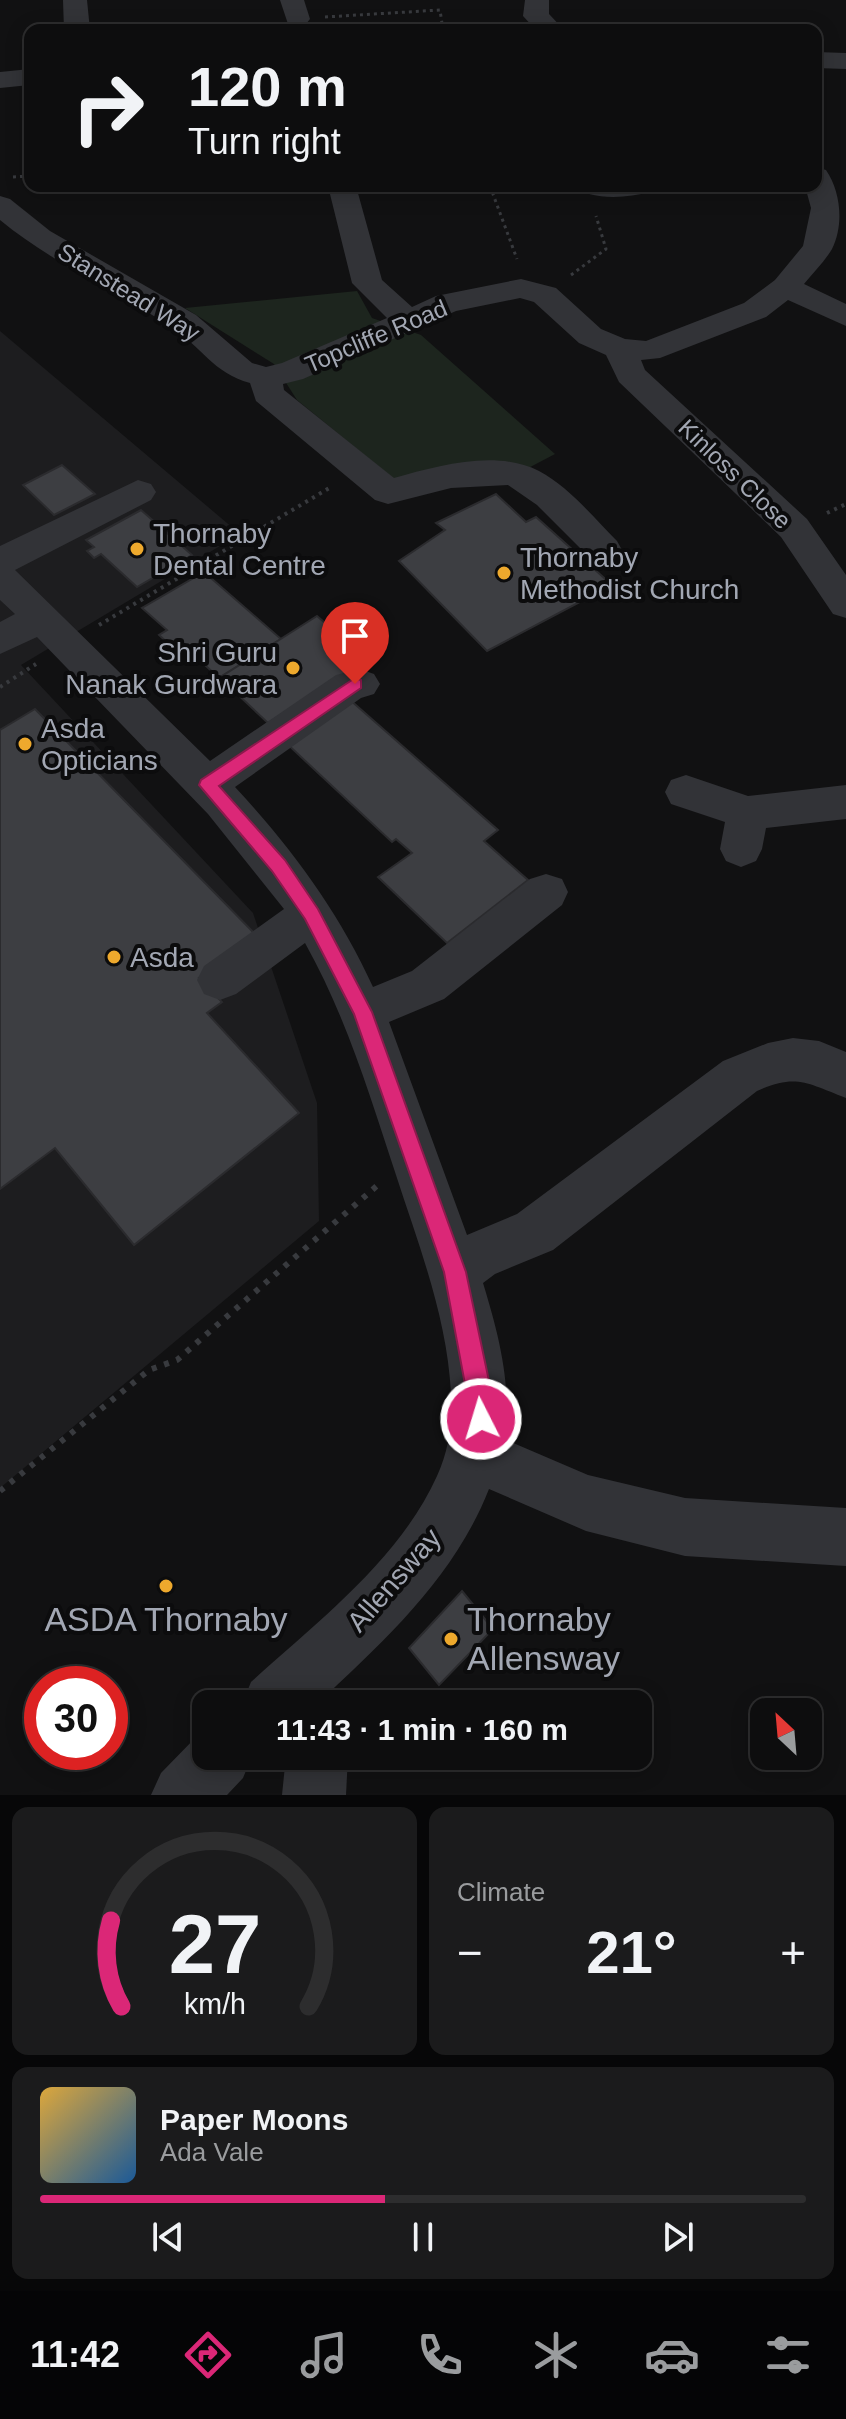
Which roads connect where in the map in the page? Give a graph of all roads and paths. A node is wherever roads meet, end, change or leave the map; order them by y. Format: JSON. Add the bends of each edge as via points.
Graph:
{"nodes":[{"id":1,"x":75,"y":0,"type":"edge"},
{"id":2,"x":537,"y":0,"type":"edge"},
{"id":3,"x":295,"y":9,"type":"edge"},
{"id":4,"x":77,"y":24,"type":"edge"},
{"id":5,"x":442,"y":24,"type":"edge"},
{"id":6,"x":544,"y":24,"type":"edge"},
{"id":7,"x":822,"y":60,"type":"edge"},
{"id":8,"x":846,"y":61,"type":"edge"},
{"id":9,"x":24,"y":78,"type":"edge"},
{"id":10,"x":0,"y":80,"type":"edge"},
{"id":11,"x":822,"y":177,"type":"edge"},
{"id":12,"x":846,"y":178,"type":"edge"},
{"id":13,"x":344,"y":192,"type":"edge"},
{"id":14,"x":492,"y":192,"type":"edge"},
{"id":15,"x":821,"y":192,"type":"edge"},
{"id":16,"x":601,"y":196,"type":"edge"},
{"id":17,"x":0,"y":205,"type":"edge"},
{"id":18,"x":786,"y":287,"type":"junction"},
{"id":19,"x":533,"y":291,"type":"junction"},
{"id":20,"x":846,"y":316,"type":"edge"},
{"id":21,"x":407,"y":319,"type":"junction"},
{"id":22,"x":619,"y":349,"type":"junction"},
{"id":23,"x":266,"y":377,"type":"junction"},
{"id":24,"x":360,"y":471,"type":"junction"},
{"id":25,"x":138,"y":492,"type":"dead end"},
{"id":26,"x":604,"y":550,"type":"dead end"},
{"id":27,"x":0,"y":562,"type":"edge"},
{"id":28,"x":0,"y":578,"type":"edge"},
{"id":29,"x":846,"y":604,"type":"edge"},
{"id":30,"x":54,"y":630,"type":"junction"},
{"id":31,"x":0,"y":640,"type":"edge"},
{"id":32,"x":360,"y":684,"type":"dead end"},
{"id":33,"x":201,"y":763,"type":"junction"},
{"id":34,"x":686,"y":792,"type":"dead end"},
{"id":35,"x":846,"y":802,"type":"edge"},
{"id":36,"x":546,"y":892,"type":"dead end"},
{"id":37,"x":311,"y":914,"type":"junction"},
{"id":38,"x":220,"y":980,"type":"dead end"},
{"id":39,"x":363,"y":1012,"type":"junction"},
{"id":40,"x":846,"y":1076,"type":"edge"},
{"id":41,"x":413,"y":1154,"type":"junction"},
{"id":42,"x":455,"y":1272,"type":"junction"},
{"id":43,"x":474,"y":1454,"type":"junction"},
{"id":44,"x":0,"y":1491,"type":"edge"},
{"id":45,"x":846,"y":1537,"type":"edge"},
{"id":46,"x":319,"y":1682,"type":"edge"},
{"id":47,"x":207,"y":1770,"type":"edge"},
{"id":48,"x":316,"y":1770,"type":"edge"},
{"id":49,"x":183,"y":1795,"type":"edge"},
{"id":50,"x":314,"y":1795,"type":"edge"}],
"edges":[{"from":1,"to":4,"type":"street"},
{"from":2,"to":6,"type":"street","via":[[536,16]]},
{"from":3,"to":5,"type":"path","via":[[440,10]]},
{"from":7,"to":8,"type":"street"},
{"from":9,"to":10,"type":"street"},
{"from":11,"to":12,"type":"street"},
{"from":13,"to":21,"type":"street","via":[[367,283]]},
{"from":14,"to":19,"type":"path"},
{"from":15,"to":18,"type":"street","via":[[826,208],[818,247]]},
{"from":16,"to":19,"type":"path","via":[[596,214],[606,249]]},
{"from":17,"to":23,"type":"street","name":"Stanstead Way","via":[[39,237],[185,322],[240,370]]},
{"from":18,"to":20,"type":"street"},
{"from":18,"to":22,"type":"street","via":[[755,310],[649,351]]},
{"from":19,"to":21,"type":"street","name":"Topcliffe Road","via":[[447,303]]},
{"from":19,"to":22,"type":"street","via":[[590,336]]},
{"from":21,"to":23,"type":"street","name":"Topcliffe Road","via":[[291,372]]},
{"from":22,"to":29,"type":"street","name":"Kinloss Close","via":[[631,375],[794,528]]},
{"from":23,"to":24,"type":"street","via":[[268,394]]},
{"from":24,"to":26,"type":"street","via":[[388,492],[439,478],[515,475],[537,487]]},
{"from":24,"to":30,"type":"path"},
{"from":25,"to":27,"type":"street"},
{"from":28,"to":30,"type":"street","name":"Allensway"},
{"from":30,"to":31,"type":"street"},
{"from":30,"to":33,"type":"street","name":"Allensway","via":[[128,683]]},
{"from":32,"to":33,"type":"street"},
{"from":33,"to":37,"type":"street","name":"Allensway"},
{"from":34,"to":35,"type":"street","via":[[744,831]]},
{"from":36,"to":39,"type":"street","via":[[428,985]]},
{"from":37,"to":38,"type":"street"},
{"from":37,"to":39,"type":"street","name":"Allensway"},
{"from":39,"to":41,"type":"street","name":"Allensway"},
{"from":40,"to":42,"type":"street","via":[[803,1059],[771,1062],[740,1076],[535,1232],[477,1256]]},
{"from":41,"to":42,"type":"street","name":"Allensway"},
{"from":41,"to":44,"type":"path","via":[[177,1360],[149,1370]]},
{"from":42,"to":43,"type":"street","name":"Allensway","via":[[478,1381],[481,1419]]},
{"from":43,"to":45,"type":"street","via":[[586,1503],[685,1527]]},
{"from":43,"to":46,"type":"street","name":"Allensway","via":[[442,1528]]},
{"from":47,"to":49,"type":"street"},
{"from":48,"to":50,"type":"street"}]}
